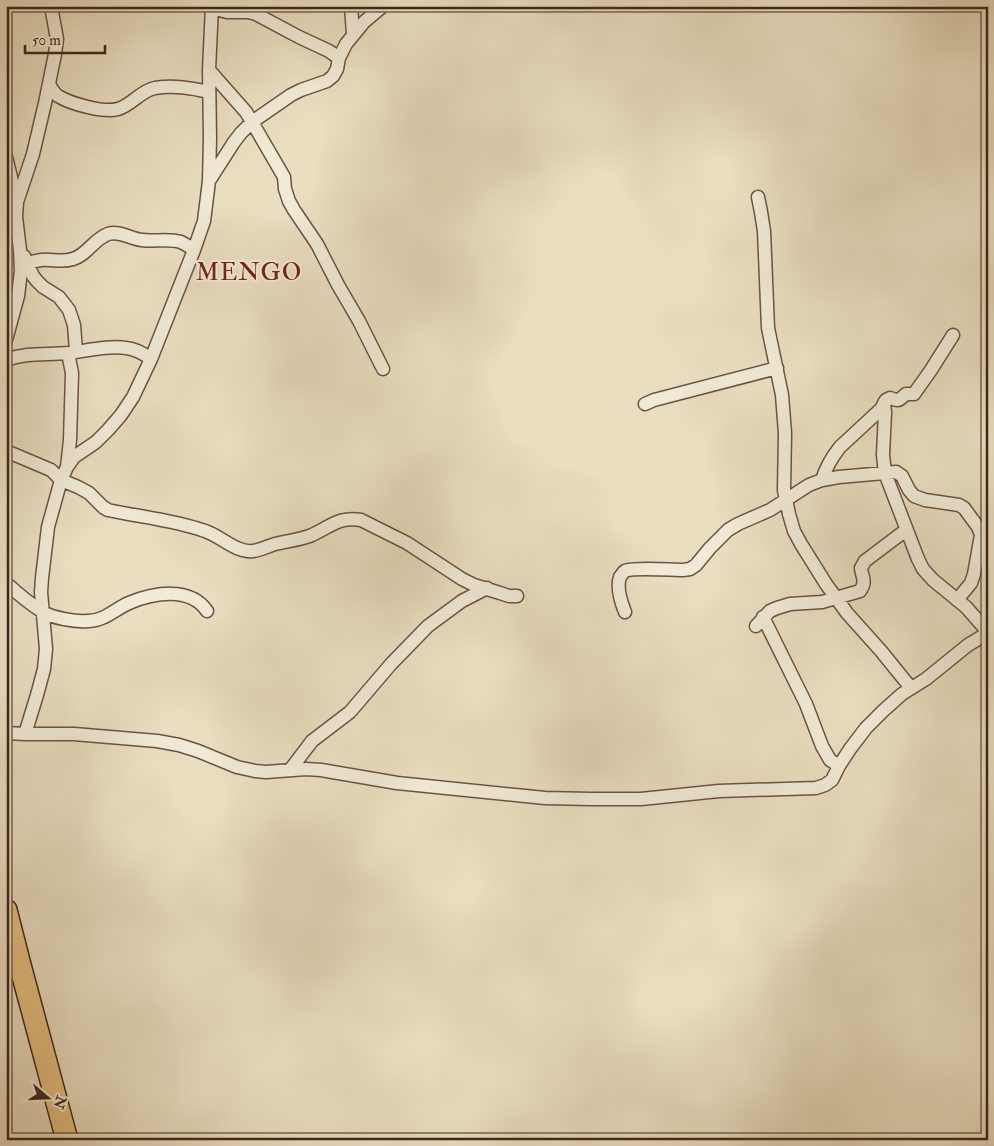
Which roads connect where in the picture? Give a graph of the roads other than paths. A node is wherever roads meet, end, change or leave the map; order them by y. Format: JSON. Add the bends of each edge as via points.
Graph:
{"nodes":[{"id":1,"x":51,"y":6,"type":"edge"},
{"id":2,"x":350,"y":6,"type":"edge"},
{"id":3,"x":383,"y":6,"type":"edge"},
{"id":4,"x":212,"y":7,"type":"edge"},
{"id":5,"x":251,"y":9,"type":"edge"},
{"id":6,"x":353,"y":34,"type":"junction"},
{"id":7,"x":339,"y":58,"type":"junction"},
{"id":8,"x":209,"y":70,"type":"junction"},
{"id":9,"x":49,"y":84,"type":"junction"},
{"id":10,"x":209,"y":92,"type":"junction"},
{"id":11,"x":252,"y":122,"type":"junction"},
{"id":12,"x":6,"y":156,"type":"edge"},
{"id":13,"x":209,"y":181,"type":"junction"},
{"id":14,"x":758,"y":197,"type":"dead end"},
{"id":15,"x":17,"y":202,"type":"junction"},
{"id":16,"x":20,"y":250,"type":"junction"},
{"id":17,"x":194,"y":250,"type":"junction"},
{"id":18,"x":28,"y":264,"type":"junction"},
{"id":19,"x":953,"y":336,"type":"dead end"},
{"id":20,"x":6,"y":340,"type":"edge"},
{"id":21,"x":72,"y":352,"type":"junction"},
{"id":22,"x":151,"y":359,"type":"junction"},
{"id":23,"x":6,"y":360,"type":"edge"},
{"id":24,"x":776,"y":368,"type":"junction"},
{"id":25,"x":383,"y":369,"type":"dead end"},
{"id":26,"x":884,"y":403,"type":"junction"},
{"id":27,"x":644,"y":404,"type":"dead end"},
{"id":28,"x":6,"y":451,"type":"edge"},
{"id":29,"x":67,"y":466,"type":"junction"},
{"id":30,"x":885,"y":473,"type":"junction"},
{"id":31,"x":62,"y":480,"type":"junction"},
{"id":32,"x":822,"y":480,"type":"junction"},
{"id":33,"x":786,"y":501,"type":"junction"},
{"id":34,"x":906,"y":530,"type":"junction"},
{"id":35,"x":6,"y":583,"type":"edge"},
{"id":36,"x":487,"y":588,"type":"junction"},
{"id":37,"x":517,"y":596,"type":"dead end"},
{"id":38,"x":836,"y":598,"type":"junction"},
{"id":39,"x":957,"y":600,"type":"junction"},
{"id":40,"x":207,"y":611,"type":"dead end"},
{"id":41,"x":42,"y":612,"type":"junction"},
{"id":42,"x":625,"y":612,"type":"dead end"},
{"id":43,"x":988,"y":632,"type":"edge"},
{"id":44,"x":911,"y":688,"type":"junction"},
{"id":45,"x":6,"y":733,"type":"edge"},
{"id":46,"x":25,"y":734,"type":"junction"},
{"id":47,"x":839,"y":766,"type":"junction"},
{"id":48,"x":290,"y":770,"type":"junction"},
{"id":49,"x":6,"y":910,"type":"edge"},
{"id":50,"x":13,"y":970,"type":"edge"},
{"id":51,"x":67,"y":1140,"type":"edge"}],
"edges":[{"from":1,"to":9,"type":"street","via":[[57,39]]},
{"from":2,"to":6,"type":"street"},
{"from":3,"to":6,"type":"street"},
{"from":4,"to":5,"type":"street","via":[[227,12]]},
{"from":4,"to":8,"type":"street"},
{"from":5,"to":7,"type":"street"},
{"from":6,"to":7,"type":"street"},
{"from":7,"to":11,"type":"street","via":[[334,76],[291,95]]},
{"from":8,"to":10,"type":"street"},
{"from":8,"to":11,"type":"street"},
{"from":9,"to":10,"type":"street","via":[[59,97],[109,110],[118,109],[154,88],[184,87]]},
{"from":9,"to":15,"type":"street","via":[[33,154]]},
{"from":10,"to":13,"type":"street"},
{"from":11,"to":13,"type":"street","via":[[241,132]]},
{"from":11,"to":25,"type":"street","via":[[284,177],[289,201],[317,244]]},
{"from":12,"to":15,"type":"street"},
{"from":13,"to":17,"type":"street","via":[[204,221]]},
{"from":14,"to":24,"type":"street","via":[[764,231],[768,328]]},
{"from":15,"to":16,"type":"street"},
{"from":16,"to":18,"type":"street"},
{"from":16,"to":20,"type":"street","via":[[18,296]]},
{"from":17,"to":18,"type":"street","via":[[181,242],[142,240],[113,233],[101,238],[78,258],[44,259]]},
{"from":17,"to":22,"type":"street"},
{"from":18,"to":21,"type":"street","via":[[33,276],[59,297],[69,310],[74,326]]},
{"from":19,"to":26,"type":"street","via":[[914,394],[906,394],[900,401],[890,398]]},
{"from":21,"to":22,"type":"street","via":[[119,347],[141,352]]},
{"from":21,"to":23,"type":"street","via":[[34,353]]},
{"from":21,"to":29,"type":"street"},
{"from":22,"to":29,"type":"street","via":[[121,415]]},
{"from":24,"to":27,"type":"street"},
{"from":24,"to":33,"type":"street","via":[[785,425]]},
{"from":26,"to":30,"type":"street"},
{"from":26,"to":32,"type":"street","via":[[835,453]]},
{"from":28,"to":31,"type":"street","via":[[51,470]]},
{"from":29,"to":31,"type":"street"},
{"from":30,"to":32,"type":"street"},
{"from":30,"to":34,"type":"street"},
{"from":30,"to":39,"type":"street","via":[[899,473],[911,493],[918,498],[959,505],[978,527],[981,535],[974,574]]},
{"from":31,"to":36,"type":"street","via":[[89,493],[108,510],[205,530],[247,551],[312,535],[344,519],[361,520],[407,543],[462,579]]},
{"from":31,"to":41,"type":"street","via":[[48,527]]},
{"from":32,"to":33,"type":"street"},
{"from":33,"to":38,"type":"street","via":[[794,531]]},
{"from":33,"to":42,"type":"street","via":[[728,530],[690,569],[624,572],[619,584]]},
{"from":34,"to":38,"type":"street","via":[[865,561],[861,568],[864,586],[860,591]]},
{"from":34,"to":39,"type":"street","via":[[923,569]]},
{"from":35,"to":41,"type":"street"},
{"from":36,"to":37,"type":"street"},
{"from":36,"to":48,"type":"street","via":[[462,601],[428,626],[390,664],[350,712],[312,741]]},
{"from":38,"to":44,"type":"street"},
{"from":38,"to":47,"type":"street","via":[[810,604],[790,604],[770,611],[760,621],[806,704],[822,746],[830,760]]},
{"from":39,"to":43,"type":"street"},
{"from":40,"to":41,"type":"street","via":[[196,600],[183,594],[172,594],[128,603],[100,620],[73,620]]},
{"from":41,"to":46,"type":"street","via":[[46,648],[44,669]]},
{"from":43,"to":44,"type":"street"},
{"from":44,"to":47,"type":"street","via":[[866,728]]},
{"from":45,"to":46,"type":"street"},
{"from":46,"to":48,"type":"street","via":[[74,734],[157,741],[198,751],[246,770]]},
{"from":47,"to":48,"type":"street","via":[[832,780],[816,788],[614,799],[507,795],[397,783],[321,770]]},
{"from":49,"to":50,"type":"highway"},
{"from":50,"to":51,"type":"highway"}]}
